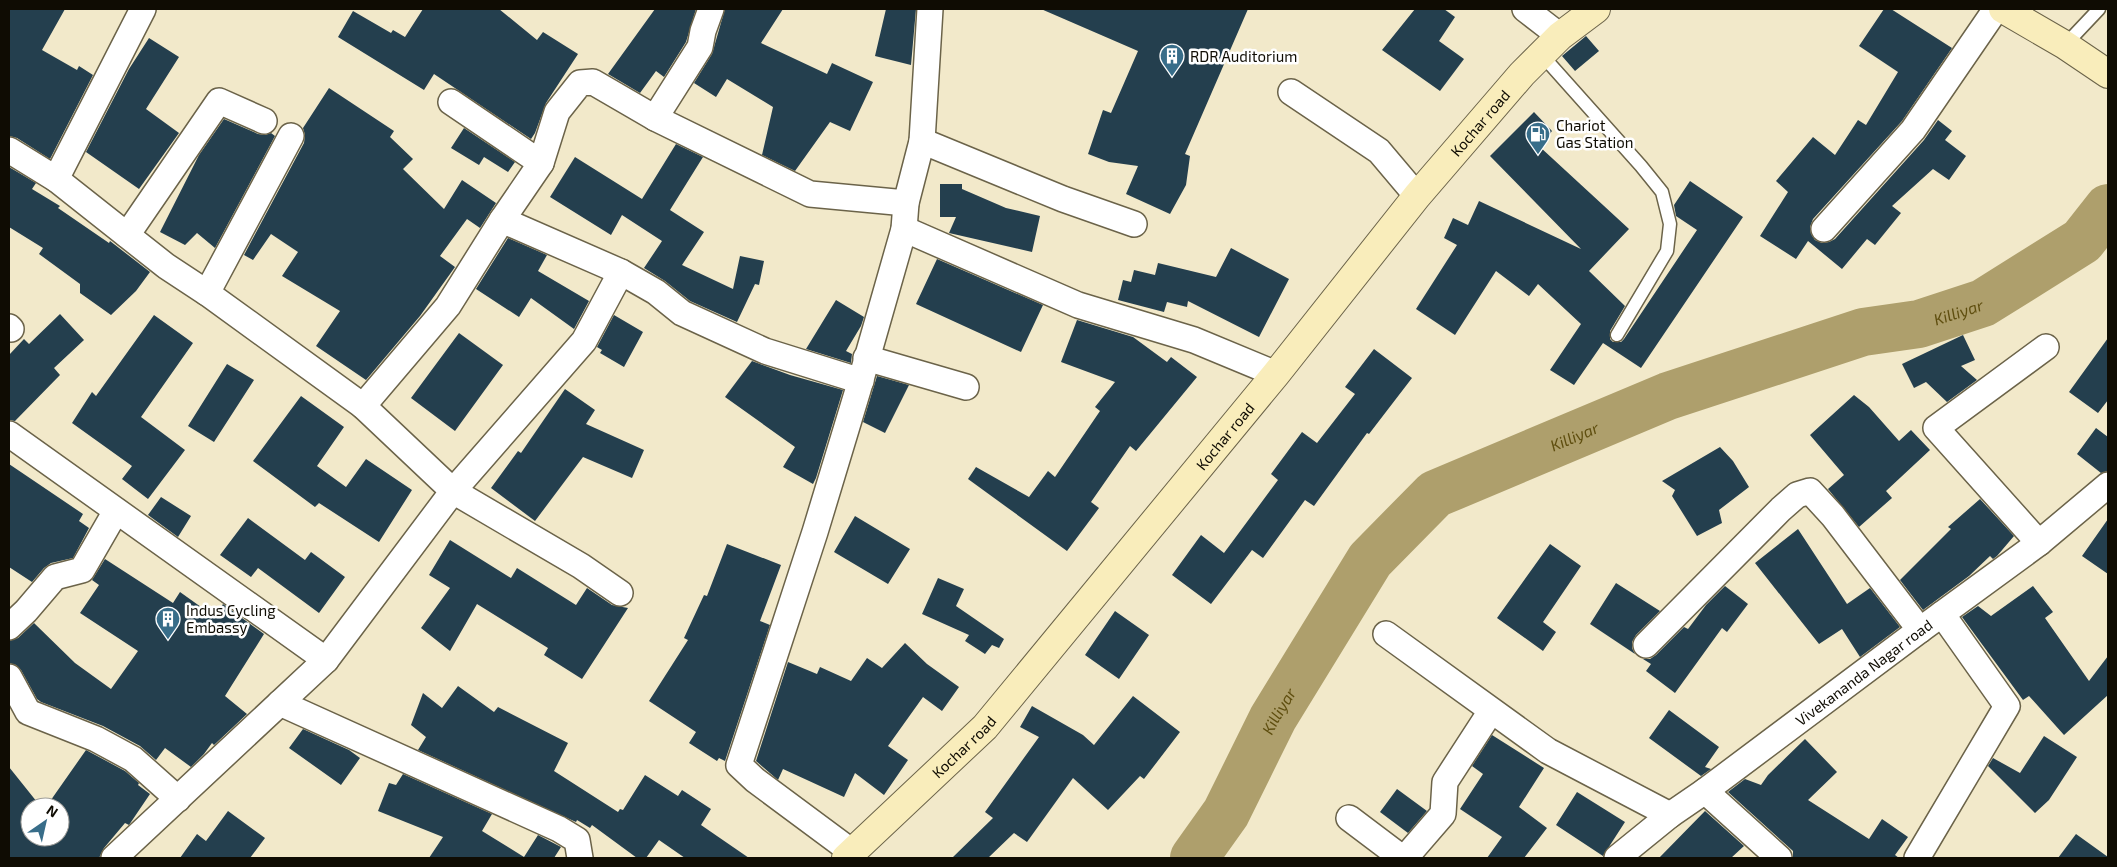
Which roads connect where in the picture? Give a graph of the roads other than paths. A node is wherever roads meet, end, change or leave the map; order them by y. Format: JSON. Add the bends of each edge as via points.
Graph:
{"nodes":[{"id":1,"x":143,"y":9,"type":"edge"},
{"id":2,"x":710,"y":9,"type":"edge"},
{"id":3,"x":930,"y":9,"type":"edge"},
{"id":4,"x":1525,"y":9,"type":"edge"},
{"id":5,"x":1596,"y":9,"type":"edge"},
{"id":6,"x":1996,"y":9,"type":"edge"},
{"id":7,"x":2003,"y":9,"type":"edge"},
{"id":8,"x":2099,"y":9,"type":"edge"},
{"id":9,"x":1550,"y":45,"type":"junction"},
{"id":10,"x":2065,"y":45,"type":"junction"},
{"id":11,"x":2108,"y":74,"type":"edge"},
{"id":12,"x":1291,"y":92,"type":"dead end"},
{"id":13,"x":451,"y":102,"type":"dead end"},
{"id":14,"x":655,"y":118,"type":"junction"},
{"id":15,"x":264,"y":121,"type":"dead end"},
{"id":16,"x":291,"y":136,"type":"dead end"},
{"id":17,"x":922,"y":141,"type":"junction"},
{"id":18,"x":9,"y":150,"type":"edge"},
{"id":19,"x":541,"y":163,"type":"junction"},
{"id":20,"x":56,"y":179,"type":"junction"},
{"id":21,"x":1417,"y":196,"type":"junction"},
{"id":22,"x":906,"y":203,"type":"junction"},
{"id":23,"x":502,"y":220,"type":"junction"},
{"id":24,"x":1134,"y":224,"type":"dead end"},
{"id":25,"x":904,"y":228,"type":"junction"},
{"id":26,"x":1824,"y":229,"type":"dead end"},
{"id":27,"x":127,"y":235,"type":"junction"},
{"id":28,"x":621,"y":272,"type":"junction"},
{"id":29,"x":207,"y":292,"type":"junction"},
{"id":30,"x":1617,"y":335,"type":"dead end"},
{"id":31,"x":2046,"y":347,"type":"dead end"},
{"id":32,"x":864,"y":370,"type":"junction"},
{"id":33,"x":1276,"y":374,"type":"junction"},
{"id":34,"x":966,"y":387,"type":"dead end"},
{"id":35,"x":363,"y":406,"type":"junction"},
{"id":36,"x":9,"y":434,"type":"edge"},
{"id":37,"x":2108,"y":485,"type":"edge"},
{"id":38,"x":454,"y":491,"type":"junction"},
{"id":39,"x":116,"y":511,"type":"junction"},
{"id":40,"x":2039,"y":543,"type":"junction"},
{"id":41,"x":620,"y":594,"type":"dead end"},
{"id":42,"x":1942,"y":614,"type":"junction"},
{"id":43,"x":9,"y":627,"type":"edge"},
{"id":44,"x":1920,"y":630,"type":"junction"},
{"id":45,"x":1386,"y":634,"type":"dead end"},
{"id":46,"x":1646,"y":645,"type":"dead end"},
{"id":47,"x":326,"y":660,"type":"junction"},
{"id":48,"x":9,"y":677,"type":"edge"},
{"id":49,"x":280,"y":703,"type":"junction"},
{"id":50,"x":1491,"y":711,"type":"junction"},
{"id":51,"x":1705,"y":791,"type":"junction"},
{"id":52,"x":178,"y":799,"type":"junction"},
{"id":53,"x":1670,"y":815,"type":"junction"},
{"id":54,"x":1349,"y":818,"type":"dead end"},
{"id":55,"x":849,"y":855,"type":"edge"},
{"id":56,"x":114,"y":858,"type":"edge"},
{"id":57,"x":580,"y":858,"type":"edge"},
{"id":58,"x":1403,"y":858,"type":"edge"},
{"id":59,"x":1617,"y":858,"type":"edge"},
{"id":60,"x":1779,"y":858,"type":"edge"},
{"id":61,"x":1917,"y":858,"type":"edge"}],
"edges":[{"from":1,"to":20,"type":"street"},
{"from":2,"to":14,"type":"street","via":[[700,47]]},
{"from":3,"to":17,"type":"street"},
{"from":4,"to":9,"type":"street"},
{"from":5,"to":9,"type":"street","name":"Kochar road"},
{"from":6,"to":26,"type":"street","via":[[1913,130]]},
{"from":7,"to":10,"type":"street"},
{"from":8,"to":10,"type":"lane"},
{"from":9,"to":21,"type":"street","name":"Kochar road"},
{"from":9,"to":30,"type":"lane","via":[[1662,192],[1670,224],[1667,251]]},
{"from":10,"to":11,"type":"street"},
{"from":12,"to":21,"type":"street","via":[[1379,151]]},
{"from":13,"to":19,"type":"street"},
{"from":14,"to":19,"type":"street","via":[[593,82],[580,83],[557,112]]},
{"from":14,"to":22,"type":"street","via":[[810,194]]},
{"from":15,"to":27,"type":"street","via":[[219,101]]},
{"from":16,"to":29,"type":"street"},
{"from":17,"to":22,"type":"street"},
{"from":17,"to":24,"type":"street","via":[[1063,199]]},
{"from":18,"to":20,"type":"street"},
{"from":19,"to":23,"type":"street"},
{"from":20,"to":27,"type":"street"},
{"from":21,"to":33,"type":"street","name":"Kochar road"},
{"from":22,"to":25,"type":"street"},
{"from":23,"to":28,"type":"street"},
{"from":23,"to":35,"type":"street","via":[[448,306]]},
{"from":25,"to":32,"type":"street"},
{"from":25,"to":33,"type":"street","via":[[1078,305],[1194,340]]},
{"from":27,"to":29,"type":"street","via":[[166,266]]},
{"from":28,"to":32,"type":"street","via":[[656,292],[682,313],[757,347]]},
{"from":28,"to":38,"type":"street","via":[[584,341]]},
{"from":29,"to":35,"type":"street"},
{"from":31,"to":40,"type":"street","via":[[1936,428]]},
{"from":32,"to":34,"type":"street"},
{"from":32,"to":55,"type":"street","via":[[739,765]]},
{"from":33,"to":55,"type":"street","name":"Kochar road","via":[[985,727]]},
{"from":35,"to":38,"type":"street"},
{"from":36,"to":39,"type":"street"},
{"from":37,"to":40,"type":"street","name":"Vivekananda Nagar road"},
{"from":38,"to":41,"type":"street","via":[[581,566]]},
{"from":38,"to":47,"type":"street"},
{"from":39,"to":43,"type":"street","via":[[82,570],[55,577]]},
{"from":39,"to":47,"type":"street"},
{"from":40,"to":42,"type":"street","name":"Vivekananda Nagar road"},
{"from":42,"to":44,"type":"street","name":"Vivekananda Nagar road"},
{"from":42,"to":61,"type":"street","via":[[2007,706]]},
{"from":44,"to":46,"type":"street","via":[[1833,516],[1810,491],[1797,495],[1781,509]]},
{"from":44,"to":51,"type":"street","name":"Vivekananda Nagar road"},
{"from":45,"to":50,"type":"street"},
{"from":47,"to":49,"type":"street"},
{"from":48,"to":52,"type":"street","via":[[28,712],[96,739],[133,759]]},
{"from":49,"to":52,"type":"street"},
{"from":49,"to":57,"type":"street","via":[[559,829],[577,840]]},
{"from":50,"to":53,"type":"street","via":[[1548,751]]},
{"from":50,"to":58,"type":"street","via":[[1445,782],[1443,814]]},
{"from":51,"to":53,"type":"street","name":"Vivekananda Nagar road"},
{"from":51,"to":60,"type":"street"},
{"from":52,"to":56,"type":"street"},
{"from":53,"to":59,"type":"street","name":"Vivekananda Nagar road"},
{"from":54,"to":58,"type":"street"}]}
